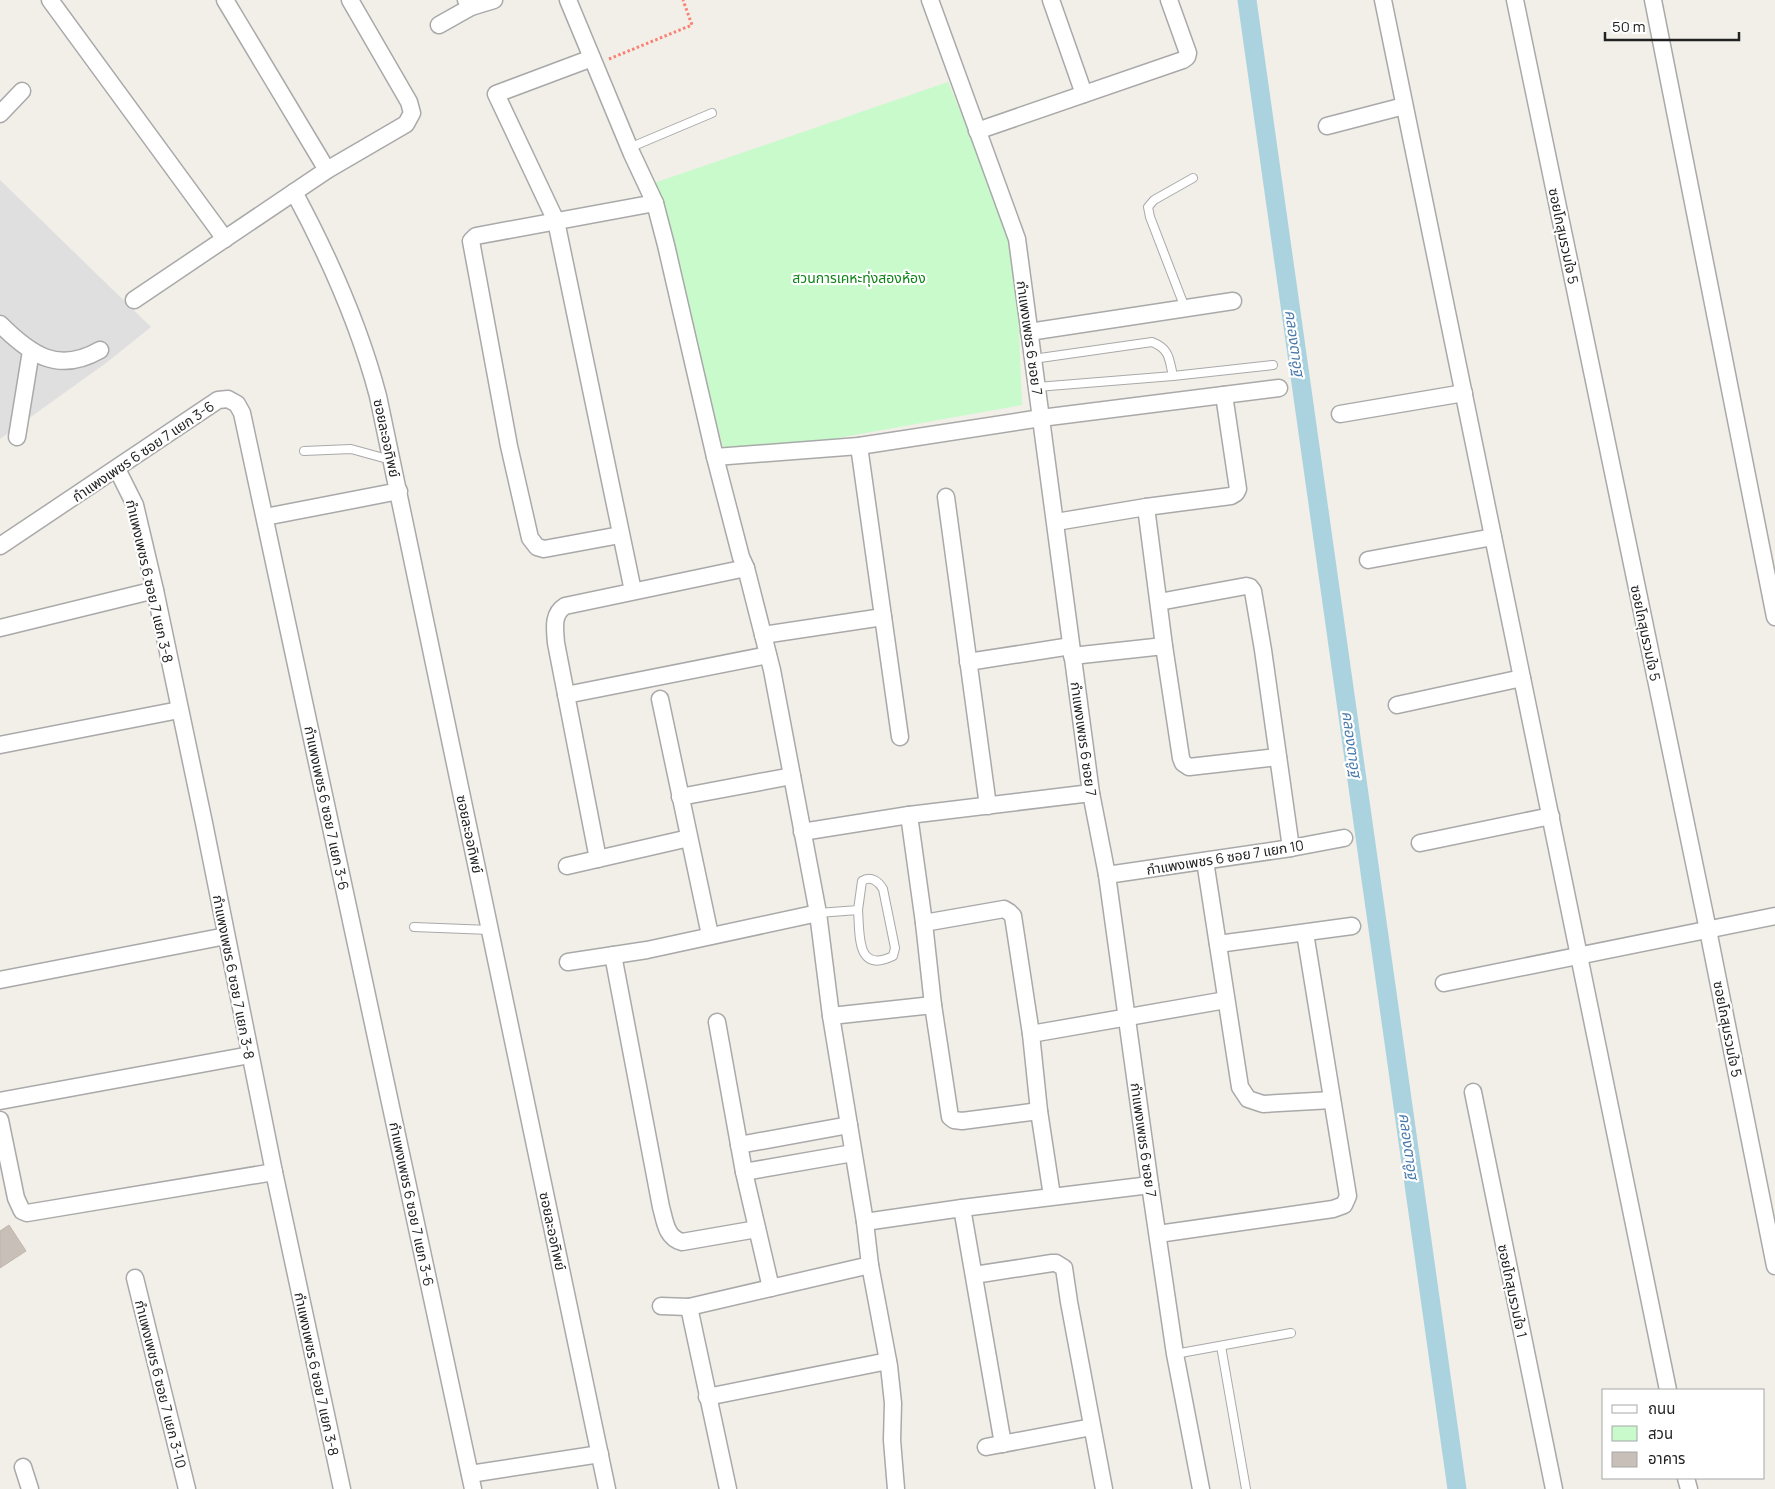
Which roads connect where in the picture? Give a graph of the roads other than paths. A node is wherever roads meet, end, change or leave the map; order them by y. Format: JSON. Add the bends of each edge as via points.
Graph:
{"nodes":[{"id":1,"x":50,"y":0,"type":"edge"},
{"id":2,"x":225,"y":0,"type":"edge"},
{"id":3,"x":350,"y":0,"type":"edge"},
{"id":4,"x":494,"y":0,"type":"edge"},
{"id":5,"x":568,"y":0,"type":"edge"},
{"id":6,"x":930,"y":0,"type":"edge"},
{"id":7,"x":1051,"y":0,"type":"edge"},
{"id":8,"x":1169,"y":0,"type":"edge"},
{"id":9,"x":1383,"y":0,"type":"edge"},
{"id":10,"x":1515,"y":0,"type":"edge"},
{"id":11,"x":1653,"y":0,"type":"edge"},
{"id":12,"x":468,"y":4,"type":"edge"},
{"id":13,"x":438,"y":25,"type":"dead end"},
{"id":14,"x":593,"y":61,"type":"junction"},
{"id":15,"x":22,"y":92,"type":"dead end"},
{"id":16,"x":1084,"y":94,"type":"junction"},
{"id":17,"x":1404,"y":106,"type":"junction"},
{"id":18,"x":0,"y":114,"type":"edge"},
{"id":19,"x":712,"y":114,"type":"dead end"},
{"id":20,"x":1327,"y":126,"type":"dead end"},
{"id":21,"x":977,"y":131,"type":"junction"},
{"id":22,"x":629,"y":148,"type":"junction"},
{"id":23,"x":327,"y":170,"type":"junction"},
{"id":24,"x":1192,"y":178,"type":"dead end"},
{"id":25,"x":294,"y":192,"type":"junction"},
{"id":26,"x":655,"y":203,"type":"junction"},
{"id":27,"x":556,"y":221,"type":"junction"},
{"id":28,"x":225,"y":239,"type":"junction"},
{"id":29,"x":134,"y":300,"type":"dead end"},
{"id":30,"x":1234,"y":301,"type":"dead end"},
{"id":31,"x":1185,"y":308,"type":"junction"},
{"id":32,"x":0,"y":324,"type":"edge"},
{"id":33,"x":1029,"y":332,"type":"junction"},
{"id":34,"x":100,"y":350,"type":"dead end"},
{"id":35,"x":31,"y":351,"type":"junction"},
{"id":36,"x":1033,"y":359,"type":"junction"},
{"id":37,"x":1273,"y":366,"type":"dead end"},
{"id":38,"x":1172,"y":376,"type":"junction"},
{"id":39,"x":1037,"y":388,"type":"junction"},
{"id":40,"x":1280,"y":388,"type":"dead end"},
{"id":41,"x":1464,"y":393,"type":"junction"},
{"id":42,"x":1224,"y":395,"type":"junction"},
{"id":43,"x":1340,"y":414,"type":"dead end"},
{"id":44,"x":1041,"y":418,"type":"junction"},
{"id":45,"x":17,"y":437,"type":"dead end"},
{"id":46,"x":859,"y":446,"type":"junction"},
{"id":47,"x":304,"y":450,"type":"dead end"},
{"id":48,"x":714,"y":457,"type":"junction"},
{"id":49,"x":391,"y":460,"type":"junction"},
{"id":50,"x":117,"y":469,"type":"junction"},
{"id":51,"x":399,"y":491,"type":"junction"},
{"id":52,"x":946,"y":497,"type":"dead end"},
{"id":53,"x":1146,"y":507,"type":"junction"},
{"id":54,"x":265,"y":517,"type":"junction"},
{"id":55,"x":1056,"y":522,"type":"junction"},
{"id":56,"x":620,"y":535,"type":"junction"},
{"id":57,"x":1494,"y":536,"type":"junction"},
{"id":58,"x":0,"y":546,"type":"edge"},
{"id":59,"x":1368,"y":560,"type":"dead end"},
{"id":60,"x":746,"y":568,"type":"junction"},
{"id":61,"x":155,"y":590,"type":"junction"},
{"id":62,"x":633,"y":592,"type":"junction"},
{"id":63,"x":1159,"y":602,"type":"junction"},
{"id":64,"x":883,"y":617,"type":"junction"},
{"id":65,"x":1775,"y":617,"type":"edge"},
{"id":66,"x":0,"y":628,"type":"edge"},
{"id":67,"x":763,"y":635,"type":"junction"},
{"id":68,"x":1164,"y":646,"type":"junction"},
{"id":69,"x":1072,"y":651,"type":"junction"},
{"id":70,"x":768,"y":655,"type":"junction"},
{"id":71,"x":968,"y":662,"type":"junction"},
{"id":72,"x":1522,"y":678,"type":"junction"},
{"id":73,"x":566,"y":695,"type":"junction"},
{"id":74,"x":660,"y":698,"type":"dead end"},
{"id":75,"x":1397,"y":705,"type":"dead end"},
{"id":76,"x":179,"y":710,"type":"junction"},
{"id":77,"x":900,"y":737,"type":"dead end"},
{"id":78,"x":0,"y":745,"type":"edge"},
{"id":79,"x":1278,"y":757,"type":"junction"},
{"id":80,"x":792,"y":776,"type":"junction"},
{"id":81,"x":1091,"y":792,"type":"junction"},
{"id":82,"x":680,"y":797,"type":"junction"},
{"id":83,"x":988,"y":806,"type":"junction"},
{"id":84,"x":909,"y":814,"type":"junction"},
{"id":85,"x":1551,"y":816,"type":"junction"},
{"id":86,"x":802,"y":832,"type":"junction"},
{"id":87,"x":689,"y":838,"type":"junction"},
{"id":88,"x":1344,"y":838,"type":"dead end"},
{"id":89,"x":1420,"y":843,"type":"dead end"},
{"id":90,"x":1291,"y":848,"type":"junction"},
{"id":91,"x":598,"y":859,"type":"junction"},
{"id":92,"x":1205,"y":861,"type":"junction"},
{"id":93,"x":567,"y":866,"type":"dead end"},
{"id":94,"x":1107,"y":876,"type":"junction"},
{"id":95,"x":858,"y":910,"type":"junction"},
{"id":96,"x":818,"y":912,"type":"junction"},
{"id":97,"x":1775,"y":916,"type":"edge"},
{"id":98,"x":924,"y":923,"type":"junction"},
{"id":99,"x":1352,"y":926,"type":"dead end"},
{"id":100,"x":414,"y":927,"type":"dead end"},
{"id":101,"x":490,"y":930,"type":"junction"},
{"id":102,"x":1708,"y":930,"type":"junction"},
{"id":103,"x":1305,"y":932,"type":"junction"},
{"id":104,"x":710,"y":935,"type":"junction"},
{"id":105,"x":226,"y":936,"type":"junction"},
{"id":106,"x":1218,"y":944,"type":"junction"},
{"id":107,"x":613,"y":955,"type":"junction"},
{"id":108,"x":1579,"y":956,"type":"junction"},
{"id":109,"x":568,"y":962,"type":"dead end"},
{"id":110,"x":0,"y":980,"type":"edge"},
{"id":111,"x":1444,"y":983,"type":"dead end"},
{"id":112,"x":1226,"y":1000,"type":"junction"},
{"id":113,"x":933,"y":1005,"type":"junction"},
{"id":114,"x":831,"y":1016,"type":"junction"},
{"id":115,"x":1127,"y":1017,"type":"junction"},
{"id":116,"x":717,"y":1022,"type":"dead end"},
{"id":117,"x":1031,"y":1034,"type":"junction"},
{"id":118,"x":250,"y":1056,"type":"junction"},
{"id":119,"x":1473,"y":1092,"type":"dead end"},
{"id":120,"x":1332,"y":1100,"type":"junction"},
{"id":121,"x":0,"y":1101,"type":"edge"},
{"id":122,"x":1039,"y":1111,"type":"junction"},
{"id":123,"x":0,"y":1120,"type":"edge"},
{"id":124,"x":849,"y":1125,"type":"junction"},
{"id":125,"x":739,"y":1145,"type":"junction"},
{"id":126,"x":853,"y":1153,"type":"junction"},
{"id":127,"x":274,"y":1172,"type":"junction"},
{"id":128,"x":744,"y":1172,"type":"junction"},
{"id":129,"x":1150,"y":1185,"type":"junction"},
{"id":130,"x":1052,"y":1196,"type":"junction"},
{"id":131,"x":962,"y":1208,"type":"junction"},
{"id":132,"x":865,"y":1222,"type":"junction"},
{"id":133,"x":757,"y":1229,"type":"junction"},
{"id":134,"x":1158,"y":1234,"type":"junction"},
{"id":135,"x":870,"y":1265,"type":"junction"},
{"id":136,"x":1775,"y":1266,"type":"edge"},
{"id":137,"x":974,"y":1275,"type":"junction"},
{"id":138,"x":135,"y":1278,"type":"dead end"},
{"id":139,"x":771,"y":1288,"type":"junction"},
{"id":140,"x":661,"y":1306,"type":"dead end"},
{"id":141,"x":689,"y":1307,"type":"junction"},
{"id":142,"x":1291,"y":1333,"type":"dead end"},
{"id":143,"x":1221,"y":1346,"type":"junction"},
{"id":144,"x":1176,"y":1354,"type":"junction"},
{"id":145,"x":888,"y":1361,"type":"junction"},
{"id":146,"x":1668,"y":1389,"type":"edge"},
{"id":147,"x":707,"y":1397,"type":"junction"},
{"id":148,"x":1092,"y":1427,"type":"junction"},
{"id":149,"x":1004,"y":1444,"type":"junction"},
{"id":150,"x":986,"y":1447,"type":"dead end"},
{"id":151,"x":600,"y":1454,"type":"junction"},
{"id":152,"x":23,"y":1467,"type":"dead end"},
{"id":153,"x":471,"y":1482,"type":"edge"},
{"id":154,"x":30,"y":1489,"type":"edge"},
{"id":155,"x":187,"y":1489,"type":"edge"},
{"id":156,"x":342,"y":1489,"type":"edge"},
{"id":157,"x":607,"y":1489,"type":"edge"},
{"id":158,"x":728,"y":1489,"type":"edge"},
{"id":159,"x":896,"y":1489,"type":"edge"},
{"id":160,"x":1104,"y":1489,"type":"edge"},
{"id":161,"x":1201,"y":1489,"type":"edge"},
{"id":162,"x":1246,"y":1489,"type":"edge"},
{"id":163,"x":1554,"y":1489,"type":"edge"}],
"edges":[{"from":1,"to":28,"type":"street"},
{"from":2,"to":23,"type":"street"},
{"from":3,"to":23,"type":"street","via":[[409,102],[412,114],[406,124]]},
{"from":4,"to":12,"type":"street"},
{"from":5,"to":14,"type":"street"},
{"from":6,"to":21,"type":"street","name":"กำแพงเพชร 6 ซอย 7"},
{"from":7,"to":16,"type":"street"},
{"from":8,"to":16,"type":"street","via":[[1187,57]]},
{"from":9,"to":17,"type":"street"},
{"from":10,"to":102,"type":"street","name":"ซอยโกสุมรวมใจ 5"},
{"from":11,"to":65,"type":"street"},
{"from":12,"to":13,"type":"street"},
{"from":14,"to":22,"type":"street"},
{"from":14,"to":27,"type":"street","via":[[496,94]]},
{"from":15,"to":18,"type":"street"},
{"from":16,"to":21,"type":"street"},
{"from":17,"to":20,"type":"street"},
{"from":17,"to":41,"type":"street"},
{"from":19,"to":22,"type":"lane"},
{"from":21,"to":33,"type":"street","name":"กำแพงเพชร 6 ซอย 7","via":[[1017,239]]},
{"from":22,"to":26,"type":"street"},
{"from":23,"to":25,"type":"street"},
{"from":24,"to":31,"type":"lane","via":[[1154,200],[1148,207]]},
{"from":25,"to":28,"type":"street"},
{"from":25,"to":49,"type":"street","name":"ซอยละออทิพย์","via":[[336,275],[359,335],[378,396]]},
{"from":26,"to":27,"type":"street"},
{"from":26,"to":48,"type":"street"},
{"from":27,"to":56,"type":"street"},
{"from":27,"to":56,"type":"street","via":[[476,236],[471,241],[509,446],[526,525],[537,547],[544,549]]},
{"from":28,"to":29,"type":"street"},
{"from":30,"to":31,"type":"street"},
{"from":31,"to":33,"type":"street"},
{"from":32,"to":35,"type":"street"},
{"from":33,"to":36,"type":"street","name":"กำแพงเพชร 6 ซอย 7"},
{"from":34,"to":35,"type":"street","via":[[72,361],[46,359]]},
{"from":35,"to":45,"type":"street"},
{"from":36,"to":38,"type":"lane","via":[[1152,342],[1168,352]]},
{"from":36,"to":39,"type":"street","name":"กำแพงเพชร 6 ซอย 7"},
{"from":37,"to":38,"type":"lane"},
{"from":38,"to":39,"type":"lane"},
{"from":39,"to":44,"type":"street","name":"กำแพงเพชร 6 ซอย 7"},
{"from":40,"to":42,"type":"street"},
{"from":41,"to":43,"type":"street"},
{"from":41,"to":57,"type":"street"},
{"from":42,"to":44,"type":"street"},
{"from":42,"to":53,"type":"street","via":[[1236,493]]},
{"from":44,"to":46,"type":"street"},
{"from":44,"to":55,"type":"street","name":"กำแพงเพชร 6 ซอย 7"},
{"from":46,"to":48,"type":"street"},
{"from":46,"to":64,"type":"street"},
{"from":47,"to":49,"type":"lane","via":[[351,449]]},
{"from":48,"to":60,"type":"street"},
{"from":49,"to":51,"type":"street","name":"ซอยละออทิพย์"},
{"from":50,"to":54,"type":"street","name":"กำแพงเพชร 6 ซอย 7 แยก 3-6","via":[[218,400],[228,399],[237,404],[242,413]]},
{"from":50,"to":58,"type":"street","name":"กำแพงเพชร 6 ซอย 7 แยก 3-6"},
{"from":50,"to":61,"type":"street","name":"กำแพงเพชร 6 ซอย 7 แยก 3-8","via":[[135,505]]},
{"from":51,"to":54,"type":"street"},
{"from":51,"to":101,"type":"street","name":"ซอยละออทิพย์"},
{"from":52,"to":71,"type":"street"},
{"from":53,"to":55,"type":"street"},
{"from":53,"to":63,"type":"street"},
{"from":54,"to":153,"type":"street","name":"กำแพงเพชร 6 ซอย 7 แยก 3-6"},
{"from":55,"to":69,"type":"street","name":"กำแพงเพชร 6 ซอย 7"},
{"from":56,"to":62,"type":"street"},
{"from":57,"to":59,"type":"street"},
{"from":57,"to":72,"type":"street"},
{"from":60,"to":62,"type":"street"},
{"from":60,"to":67,"type":"street"},
{"from":61,"to":66,"type":"street"},
{"from":61,"to":76,"type":"street","name":"กำแพงเพชร 6 ซอย 7 แยก 3-8"},
{"from":62,"to":73,"type":"street","via":[[559,610],[556,615],[556,642]]},
{"from":63,"to":68,"type":"street"},
{"from":63,"to":79,"type":"street","via":[[1250,587],[1263,650]]},
{"from":64,"to":67,"type":"street"},
{"from":64,"to":77,"type":"street"},
{"from":67,"to":70,"type":"street"},
{"from":68,"to":69,"type":"street"},
{"from":68,"to":79,"type":"street","via":[[1184,763],[1189,767]]},
{"from":69,"to":71,"type":"street"},
{"from":69,"to":81,"type":"street","name":"กำแพงเพชร 6 ซอย 7"},
{"from":70,"to":73,"type":"street"},
{"from":70,"to":80,"type":"street"},
{"from":71,"to":83,"type":"street"},
{"from":72,"to":75,"type":"street"},
{"from":72,"to":85,"type":"street"},
{"from":73,"to":91,"type":"street"},
{"from":74,"to":82,"type":"street"},
{"from":76,"to":78,"type":"street"},
{"from":76,"to":105,"type":"street","name":"กำแพงเพชร 6 ซอย 7 แยก 3-8"},
{"from":79,"to":90,"type":"street"},
{"from":80,"to":82,"type":"street"},
{"from":80,"to":86,"type":"street"},
{"from":81,"to":83,"type":"street"},
{"from":81,"to":94,"type":"street","name":"กำแพงเพชร 6 ซอย 7"},
{"from":82,"to":87,"type":"street"},
{"from":83,"to":84,"type":"street"},
{"from":84,"to":86,"type":"street"},
{"from":84,"to":98,"type":"street"},
{"from":85,"to":89,"type":"street"},
{"from":85,"to":108,"type":"street"},
{"from":86,"to":96,"type":"street"},
{"from":87,"to":91,"type":"street"},
{"from":87,"to":104,"type":"street"},
{"from":88,"to":90,"type":"street","name":"กำแพงเพชร 6 ซอย 7 แยก 10"},
{"from":90,"to":92,"type":"street","name":"กำแพงเพชร 6 ซอย 7 แยก 10"},
{"from":91,"to":93,"type":"street"},
{"from":92,"to":94,"type":"street","name":"กำแพงเพชร 6 ซอย 7 แยก 10"},
{"from":92,"to":106,"type":"street"},
{"from":94,"to":115,"type":"street","name":"กำแพงเพชร 6 ซอย 7"},
{"from":95,"to":95,"type":"lane","via":[[862,881],[872,879],[880,883],[895,948],[893,956],[878,962],[867,958]]},
{"from":95,"to":96,"type":"lane"},
{"from":96,"to":104,"type":"street"},
{"from":96,"to":114,"type":"street"},
{"from":97,"to":102,"type":"street"},
{"from":98,"to":113,"type":"street"},
{"from":98,"to":117,"type":"street","via":[[1004,909],[1013,916]]},
{"from":99,"to":103,"type":"street"},
{"from":100,"to":101,"type":"lane"},
{"from":101,"to":151,"type":"street","name":"ซอยละออทิพย์"},
{"from":102,"to":108,"type":"street"},
{"from":102,"to":136,"type":"street","name":"ซอยโกสุมรวมใจ 5"},
{"from":103,"to":106,"type":"street"},
{"from":103,"to":120,"type":"street"},
{"from":104,"to":107,"type":"street"},
{"from":105,"to":110,"type":"street"},
{"from":105,"to":118,"type":"street","name":"กำแพงเพชร 6 ซอย 7 แยก 3-8"},
{"from":106,"to":112,"type":"street"},
{"from":107,"to":109,"type":"street"},
{"from":107,"to":133,"type":"street","via":[[668,1230],[682,1242]]},
{"from":108,"to":111,"type":"street"},
{"from":108,"to":146,"type":"street"},
{"from":112,"to":115,"type":"street"},
{"from":112,"to":120,"type":"street","via":[[1240,1087],[1248,1099],[1263,1104]]},
{"from":113,"to":114,"type":"street"},
{"from":113,"to":122,"type":"street","via":[[950,1117],[962,1121]]},
{"from":114,"to":124,"type":"street"},
{"from":115,"to":117,"type":"street"},
{"from":115,"to":129,"type":"street","name":"กำแพงเพชร 6 ซอย 7"},
{"from":116,"to":125,"type":"street"},
{"from":117,"to":122,"type":"street"},
{"from":118,"to":121,"type":"street"},
{"from":118,"to":127,"type":"street","name":"กำแพงเพชร 6 ซอย 7 แยก 3-8"},
{"from":119,"to":163,"type":"street","name":"ซอยโกสุมรวมใจ 1"},
{"from":120,"to":134,"type":"street","via":[[1348,1196],[1344,1205]]},
{"from":122,"to":130,"type":"street"},
{"from":123,"to":127,"type":"street","via":[[16,1198],[22,1211],[27,1213]]},
{"from":124,"to":125,"type":"street"},
{"from":124,"to":126,"type":"street"},
{"from":125,"to":128,"type":"street"},
{"from":126,"to":128,"type":"street"},
{"from":126,"to":132,"type":"street"},
{"from":127,"to":156,"type":"street","name":"กำแพงเพชร 6 ซอย 7 แยก 3-8"},
{"from":128,"to":133,"type":"street"},
{"from":129,"to":130,"type":"street"},
{"from":129,"to":134,"type":"street","name":"กำแพงเพชร 6 ซอย 7"},
{"from":130,"to":131,"type":"street"},
{"from":131,"to":132,"type":"street"},
{"from":131,"to":137,"type":"street"},
{"from":132,"to":135,"type":"street"},
{"from":133,"to":139,"type":"street"},
{"from":134,"to":144,"type":"street","name":"กำแพงเพชร 6 ซอย 7"},
{"from":135,"to":139,"type":"street"},
{"from":135,"to":145,"type":"street"},
{"from":137,"to":148,"type":"street","via":[[1052,1263],[1064,1268]]},
{"from":137,"to":149,"type":"street"},
{"from":138,"to":155,"type":"street","name":"กำแพงเพชร 6 ซอย 7 แยก 3-10"},
{"from":139,"to":141,"type":"street"},
{"from":140,"to":141,"type":"street"},
{"from":141,"to":147,"type":"street"},
{"from":142,"to":143,"type":"lane"},
{"from":143,"to":144,"type":"lane"},
{"from":143,"to":162,"type":"lane"},
{"from":144,"to":161,"type":"street","name":"กำแพงเพชร 6 ซอย 7"},
{"from":145,"to":147,"type":"street"},
{"from":145,"to":159,"type":"street"},
{"from":147,"to":158,"type":"street"},
{"from":148,"to":149,"type":"street"},
{"from":148,"to":160,"type":"street"},
{"from":149,"to":150,"type":"street"},
{"from":151,"to":153,"type":"street"},
{"from":151,"to":157,"type":"street","name":"ซอยละออทิพย์"},
{"from":152,"to":154,"type":"street"}]}
